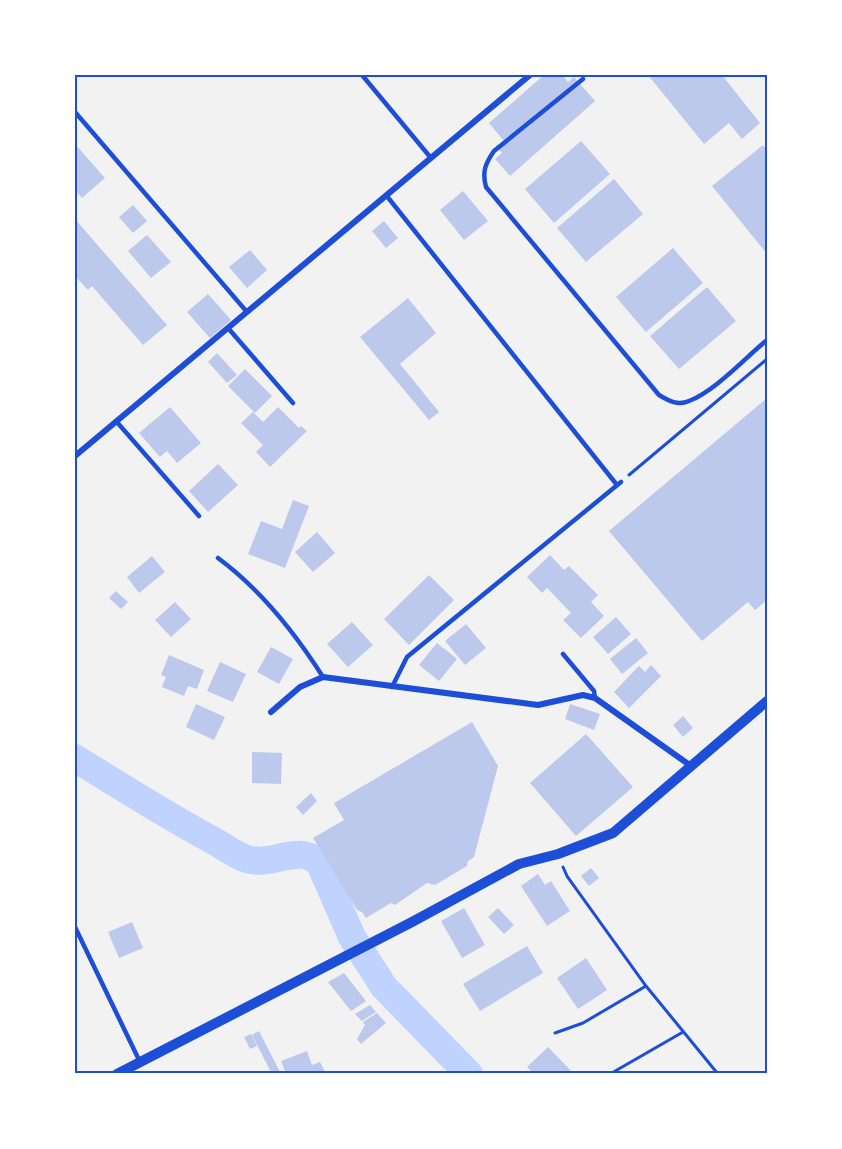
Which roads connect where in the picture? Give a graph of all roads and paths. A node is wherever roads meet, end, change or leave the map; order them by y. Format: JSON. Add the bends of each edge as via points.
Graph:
{"nodes":[{"id":1,"x":362,"y":75,"type":"edge"},
{"id":2,"x":530,"y":75,"type":"edge"},
{"id":3,"x":583,"y":79,"type":"dead end"},
{"id":4,"x":75,"y":112,"type":"edge"},
{"id":5,"x":431,"y":158,"type":"junction"},
{"id":6,"x":386,"y":195,"type":"junction"},
{"id":7,"x":247,"y":312,"type":"junction"},
{"id":8,"x":228,"y":328,"type":"junction"},
{"id":9,"x":767,"y":340,"type":"edge"},
{"id":10,"x":767,"y":359,"type":"edge"},
{"id":11,"x":292,"y":403,"type":"dead end"},
{"id":12,"x":116,"y":421,"type":"junction"},
{"id":13,"x":75,"y":456,"type":"edge"},
{"id":14,"x":619,"y":484,"type":"junction"},
{"id":15,"x":199,"y":516,"type":"dead end"},
{"id":16,"x":218,"y":558,"type":"dead end"},
{"id":17,"x":563,"y":654,"type":"dead end"},
{"id":18,"x":323,"y":677,"type":"junction"},
{"id":19,"x":392,"y":687,"type":"junction"},
{"id":20,"x":596,"y":698,"type":"junction"},
{"id":21,"x":767,"y":701,"type":"edge"},
{"id":22,"x":271,"y":712,"type":"dead end"},
{"id":23,"x":691,"y":766,"type":"junction"},
{"id":24,"x":558,"y":854,"type":"junction"},
{"id":25,"x":75,"y":927,"type":"edge"},
{"id":26,"x":646,"y":986,"type":"junction"},
{"id":27,"x":683,"y":1032,"type":"junction"},
{"id":28,"x":555,"y":1033,"type":"dead end"},
{"id":29,"x":140,"y":1062,"type":"junction"},
{"id":30,"x":117,"y":1074,"type":"edge"},
{"id":31,"x":610,"y":1074,"type":"edge"},
{"id":32,"x":718,"y":1074,"type":"edge"}],
"edges":[{"from":1,"to":5,"type":"lane"},
{"from":2,"to":5,"type":"street"},
{"from":3,"to":9,"type":"lane","via":[[494,151],[483,175],[486,187],[659,395],[672,403],[688,402],[706,391]]},
{"from":4,"to":7,"type":"lane"},
{"from":5,"to":6,"type":"street"},
{"from":6,"to":7,"type":"street"},
{"from":6,"to":14,"type":"lane"},
{"from":7,"to":8,"type":"street"},
{"from":8,"to":11,"type":"lane"},
{"from":8,"to":12,"type":"street"},
{"from":10,"to":14,"type":"path"},
{"from":12,"to":13,"type":"street"},
{"from":12,"to":15,"type":"lane"},
{"from":14,"to":19,"type":"lane","via":[[407,657]]},
{"from":16,"to":18,"type":"lane","via":[[248,582]]},
{"from":17,"to":20,"type":"lane"},
{"from":18,"to":19,"type":"street"},
{"from":18,"to":22,"type":"street","via":[[300,687]]},
{"from":19,"to":20,"type":"street","via":[[538,705],[583,695]]},
{"from":20,"to":23,"type":"street"},
{"from":21,"to":23,"type":"street"},
{"from":23,"to":24,"type":"street","via":[[613,832]]},
{"from":24,"to":26,"type":"path","via":[[567,876]]},
{"from":24,"to":29,"type":"street","via":[[519,864]]},
{"from":25,"to":29,"type":"lane"},
{"from":26,"to":27,"type":"path"},
{"from":26,"to":28,"type":"path","via":[[583,1023]]},
{"from":27,"to":31,"type":"path"},
{"from":27,"to":32,"type":"path"},
{"from":29,"to":30,"type":"street"}]}
